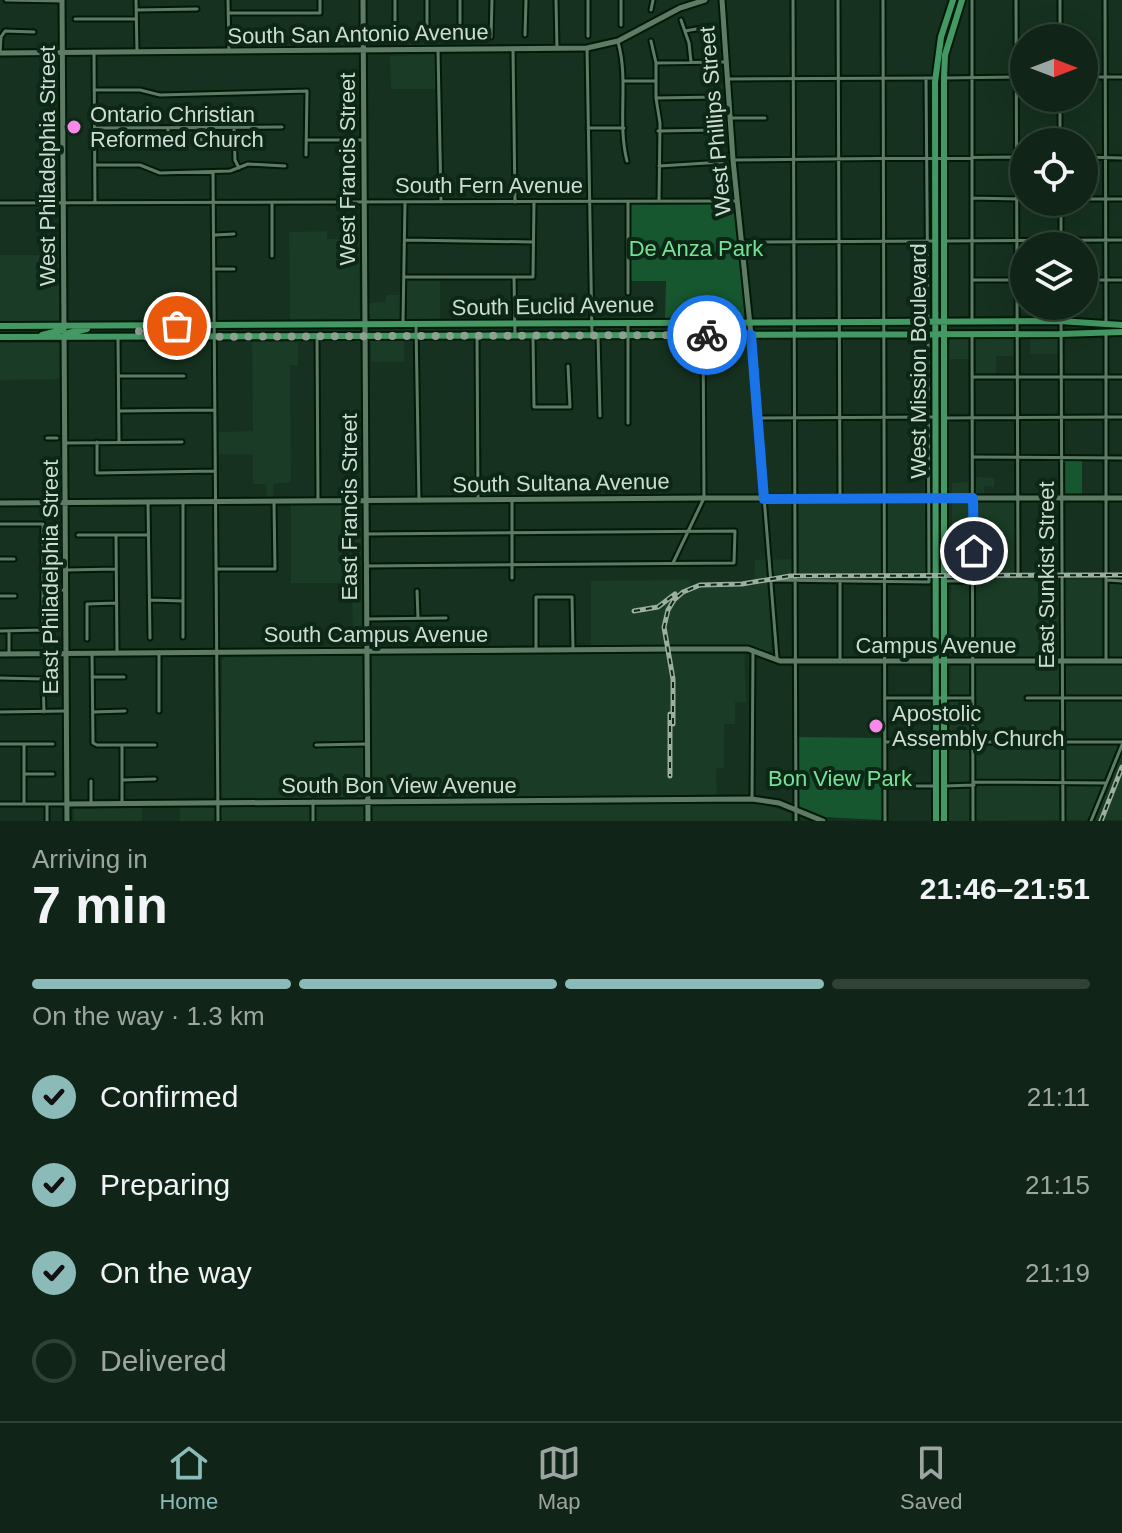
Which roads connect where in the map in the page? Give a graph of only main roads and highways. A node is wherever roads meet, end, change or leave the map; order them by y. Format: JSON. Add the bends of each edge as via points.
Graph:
{"nodes":[{"id":1,"x":953,"y":0,"type":"edge"},
{"id":2,"x":962,"y":0,"type":"edge"},
{"id":3,"x":940,"y":78,"type":"junction"},
{"id":4,"x":935,"y":241,"type":"junction"},
{"id":5,"x":1122,"y":325,"type":"edge"},
{"id":6,"x":0,"y":326,"type":"edge"},
{"id":7,"x":139,"y":326,"type":"junction"},
{"id":8,"x":291,"y":326,"type":"junction"},
{"id":9,"x":937,"y":328,"type":"junction"},
{"id":10,"x":1017,"y":328,"type":"junction"},
{"id":11,"x":1061,"y":328,"type":"junction"},
{"id":12,"x":794,"y":329,"type":"junction"},
{"id":13,"x":839,"y":329,"type":"junction"},
{"id":14,"x":883,"y":329,"type":"junction"},
{"id":15,"x":214,"y":331,"type":"junction"},
{"id":16,"x":64,"y":332,"type":"junction"},
{"id":17,"x":1122,"y":332,"type":"edge"},
{"id":18,"x":290,"y":336,"type":"junction"},
{"id":19,"x":0,"y":337,"type":"edge"},
{"id":20,"x":139,"y":337,"type":"junction"},
{"id":21,"x":940,"y":786,"type":"junction"},
{"id":22,"x":936,"y":821,"type":"edge"},
{"id":23,"x":944,"y":821,"type":"edge"}],
"edges":[{"from":1,"to":3,"type":"main road","name":"West Mission Boulevard","via":[[941,37]]},
{"from":2,"to":3,"type":"main road","name":"West Mission Boulevard"},
{"from":3,"to":4,"type":"main road","name":"West Mission Boulevard","via":[[943,159]]},
{"from":3,"to":4,"type":"main road","name":"West Mission Boulevard","via":[[931,158]]},
{"from":4,"to":9,"type":"main road","name":"West Mission Boulevard"},
{"from":5,"to":11,"type":"main road","name":"South Euclid Avenue"},
{"from":6,"to":16,"type":"main road","name":"South Euclid Avenue"},
{"from":7,"to":15,"type":"main road","name":"South Euclid Avenue"},
{"from":7,"to":16,"type":"main road","name":"South Euclid Avenue"},
{"from":7,"to":20,"type":"main road"},
{"from":8,"to":12,"type":"main road","name":"South Euclid Avenue","via":[[749,322]]},
{"from":8,"to":15,"type":"main road","name":"South Euclid Avenue"},
{"from":8,"to":18,"type":"main road"},
{"from":9,"to":10,"type":"main road","name":"South Euclid Avenue","via":[[972,322]]},
{"from":9,"to":10,"type":"main road","name":"South Euclid Avenue","via":[[972,334]]},
{"from":9,"to":14,"type":"main road","name":"South Euclid Avenue"},
{"from":9,"to":14,"type":"main road","name":"South Euclid Avenue"},
{"from":9,"to":21,"type":"main road","name":"West Mission Boulevard"},
{"from":10,"to":11,"type":"main road","name":"South Euclid Avenue"},
{"from":10,"to":11,"type":"main road","name":"South Euclid Avenue"},
{"from":11,"to":17,"type":"main road","name":"South Euclid Avenue"},
{"from":12,"to":13,"type":"main road","name":"South Euclid Avenue"},
{"from":12,"to":13,"type":"main road","name":"South Euclid Avenue"},
{"from":12,"to":18,"type":"main road","name":"South Euclid Avenue","via":[[751,335]]},
{"from":13,"to":14,"type":"main road","name":"South Euclid Avenue"},
{"from":13,"to":14,"type":"main road","name":"South Euclid Avenue"},
{"from":15,"to":18,"type":"main road","name":"South Euclid Avenue"},
{"from":15,"to":20,"type":"main road","name":"South Euclid Avenue"},
{"from":16,"to":19,"type":"main road","name":"South Euclid Avenue"},
{"from":16,"to":20,"type":"main road","name":"South Euclid Avenue"},
{"from":21,"to":22,"type":"main road"},
{"from":21,"to":23,"type":"main road"}]}
